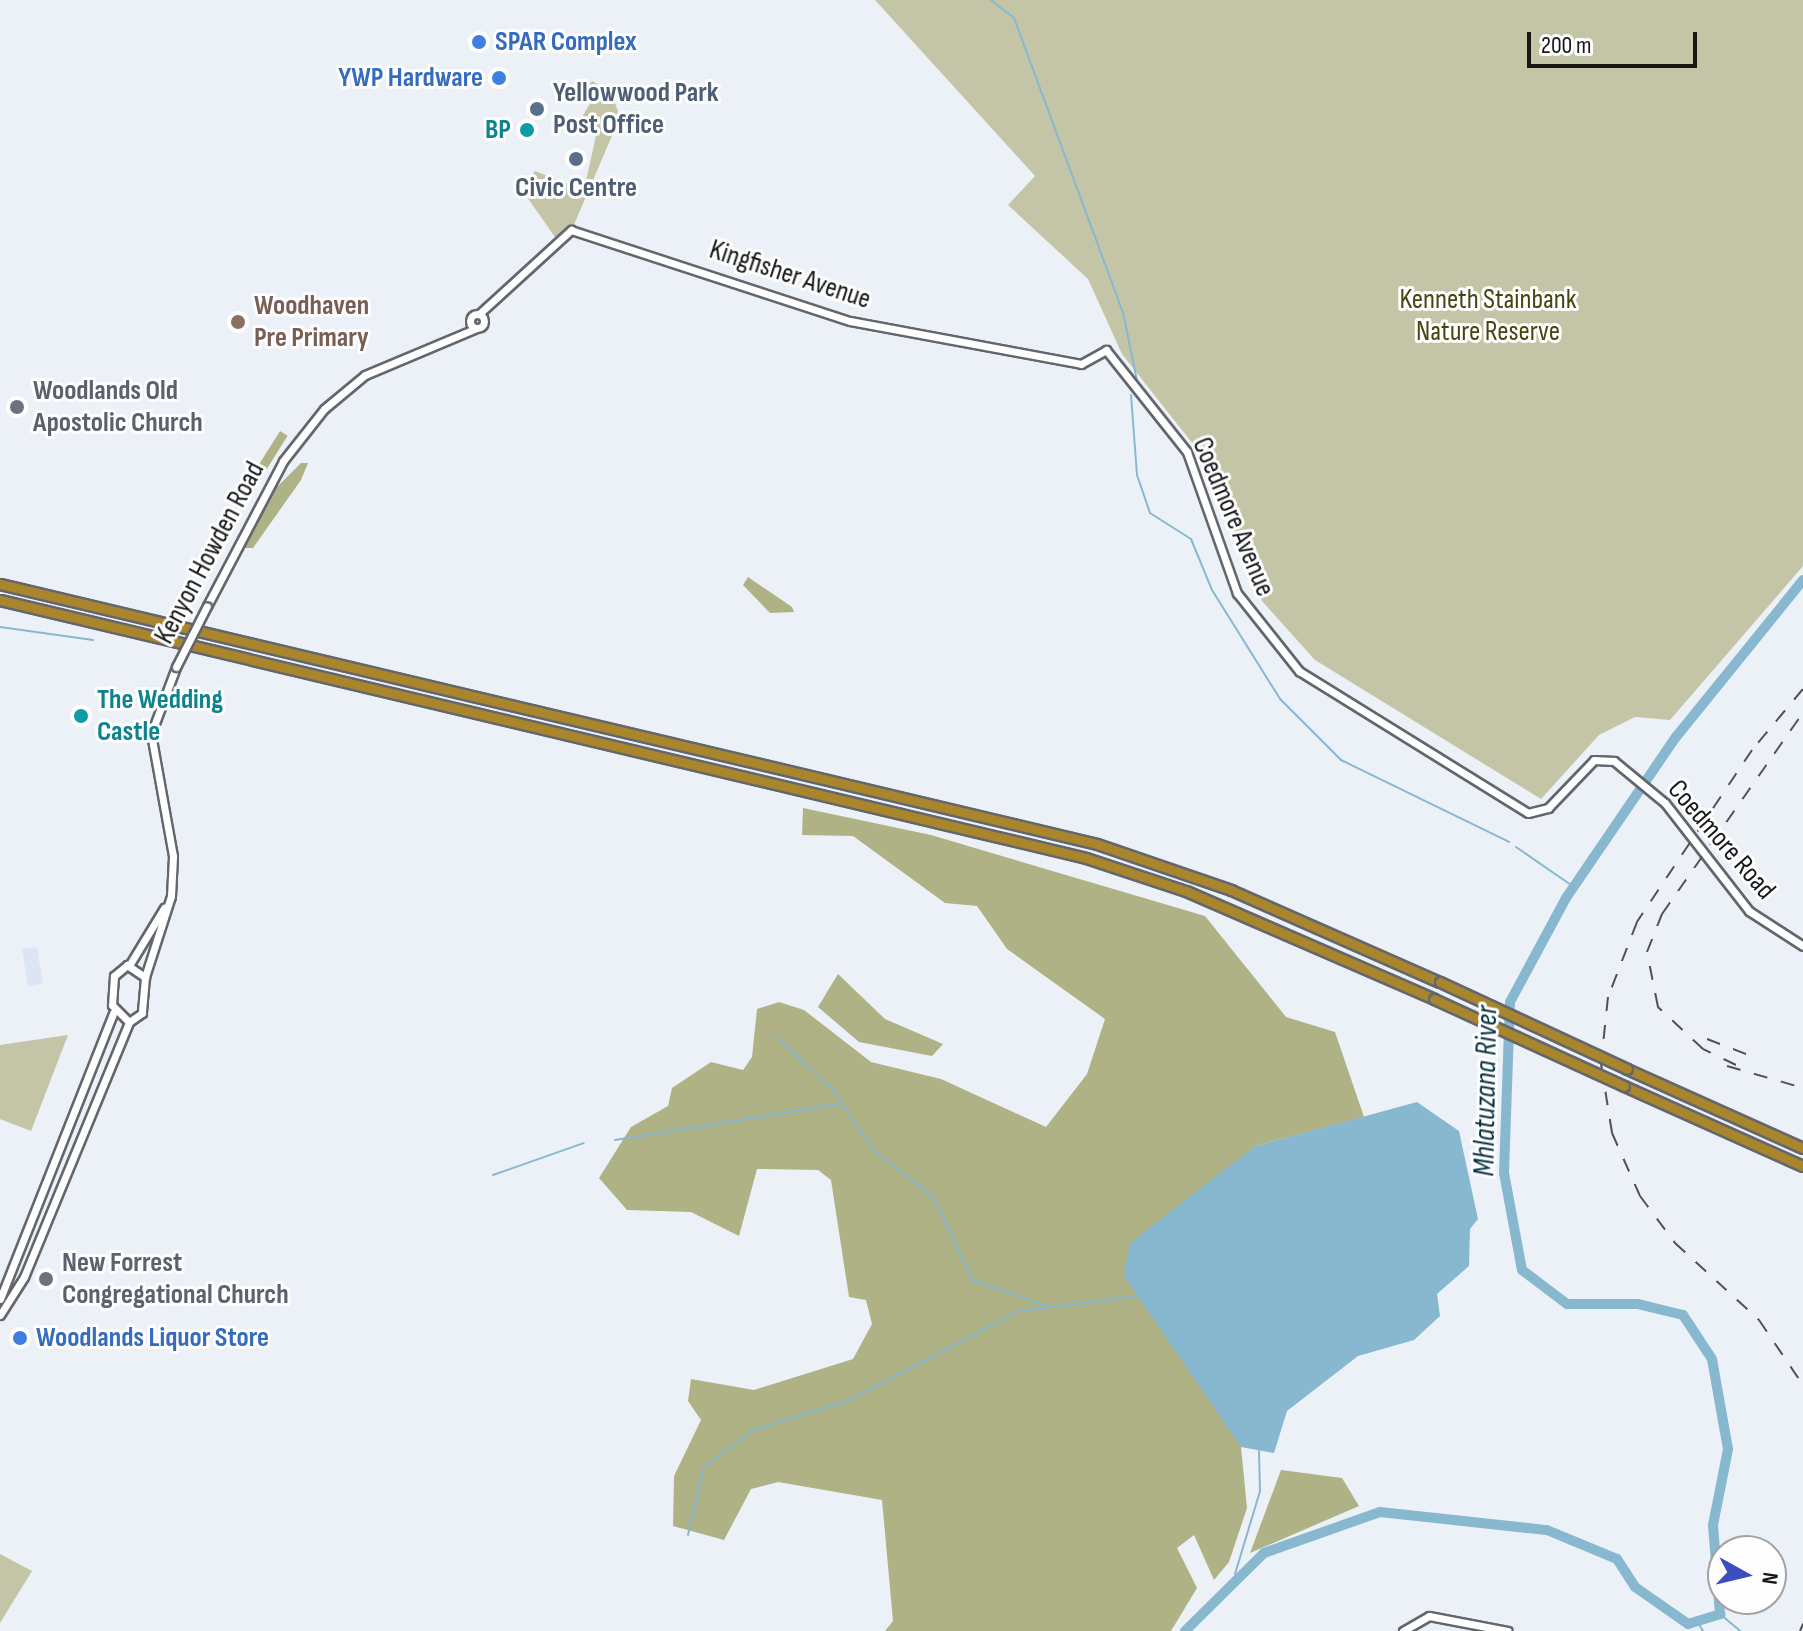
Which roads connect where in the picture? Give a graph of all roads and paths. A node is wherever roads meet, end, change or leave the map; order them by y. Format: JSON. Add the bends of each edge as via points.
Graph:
{"nodes":[{"id":1,"x":481,"y":318,"type":"joint"},
{"id":2,"x":1106,"y":350,"type":"joint"},
{"id":3,"x":0,"y":584,"type":"edge"},
{"id":4,"x":0,"y":600,"type":"edge"},
{"id":5,"x":1535,"y":814,"type":"joint"},
{"id":6,"x":172,"y":883,"type":"junction"},
{"id":7,"x":1803,"y":946,"type":"edge"},
{"id":8,"x":130,"y":964,"type":"junction"},
{"id":9,"x":145,"y":977,"type":"junction"},
{"id":10,"x":113,"y":1013,"type":"junction"},
{"id":11,"x":129,"y":1022,"type":"junction"},
{"id":12,"x":76,"y":1118,"type":"junction"},
{"id":13,"x":85,"y":1121,"type":"junction"},
{"id":14,"x":1803,"y":1148,"type":"edge"},
{"id":15,"x":1803,"y":1166,"type":"edge"},
{"id":16,"x":41,"y":1208,"type":"junction"},
{"id":17,"x":50,"y":1212,"type":"junction"},
{"id":18,"x":0,"y":1299,"type":"edge"},
{"id":19,"x":0,"y":1315,"type":"edge"},
{"id":20,"x":1403,"y":1631,"type":"edge"},
{"id":21,"x":1508,"y":1631,"type":"edge"}],
"edges":[{"from":1,"to":2,"type":"street","name":"Kingfisher Avenue","via":[[571,230],[850,321],[1081,364]]},
{"from":1,"to":6,"type":"street","name":"Kenyon Howden Road","bridge":true,"via":[[365,375],[316,417],[273,479],[176,667],[151,734]]},
{"from":2,"to":5,"type":"street","name":"Coedmore Avenue","via":[[1187,452],[1237,593],[1287,660]]},
{"from":3,"to":14,"type":"highway","bridge":true,"via":[[1097,844],[1231,890]]},
{"from":4,"to":15,"type":"highway","bridge":true,"via":[[1086,858],[1186,891]]},
{"from":5,"to":7,"type":"street","name":"Coedmore Road","via":[[1594,760],[1614,761],[1657,796],[1749,911]]},
{"from":6,"to":8,"type":"street"},
{"from":6,"to":9,"type":"street","name":"Kenyon Howden Road"},
{"from":8,"to":9,"type":"street"},
{"from":8,"to":10,"type":"street","via":[[114,976]]},
{"from":9,"to":11,"type":"street","name":"Kenyon Howden Road","via":[[142,1013]]},
{"from":10,"to":11,"type":"street"},
{"from":10,"to":12,"type":"street"},
{"from":11,"to":13,"type":"street"},
{"from":12,"to":13,"type":"street"},
{"from":12,"to":16,"type":"street"},
{"from":13,"to":17,"type":"street"},
{"from":16,"to":17,"type":"street"},
{"from":16,"to":18,"type":"street"},
{"from":17,"to":19,"type":"street"},
{"from":20,"to":21,"type":"street","via":[[1429,1616]]}]}
